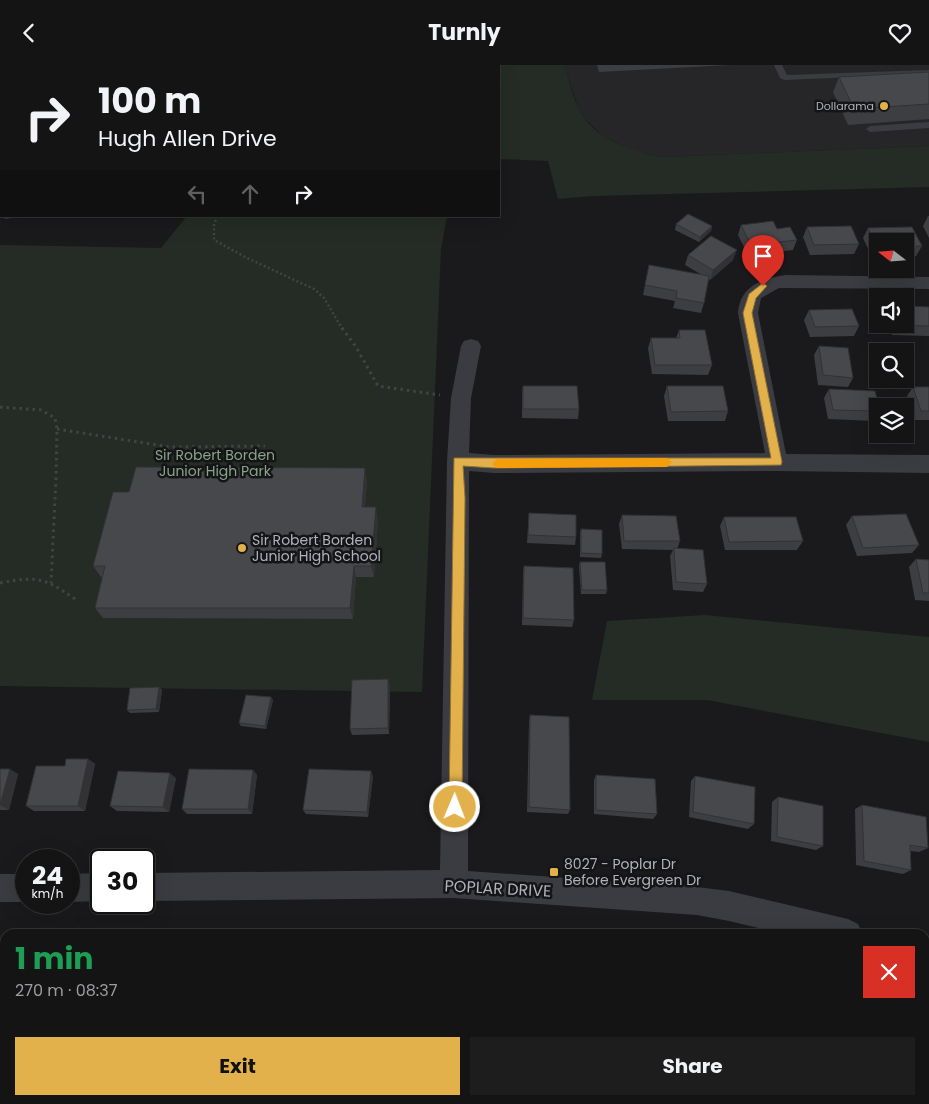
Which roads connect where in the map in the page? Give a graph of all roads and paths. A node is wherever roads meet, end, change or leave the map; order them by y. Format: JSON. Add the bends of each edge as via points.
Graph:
{"nodes":[{"id":1,"x":778,"y":65,"type":"edge"},
{"id":2,"x":929,"y":72,"type":"edge"},
{"id":3,"x":929,"y":125,"type":"edge"},
{"id":4,"x":870,"y":129,"type":"dead end"},
{"id":5,"x":218,"y":217,"type":"edge"},
{"id":6,"x":929,"y":283,"type":"edge"},
{"id":7,"x":472,"y":346,"type":"dead end"},
{"id":8,"x":461,"y":398,"type":"junction"},
{"id":9,"x":0,"y":407,"type":"edge"},
{"id":10,"x":57,"y":429,"type":"junction"},
{"id":11,"x":265,"y":446,"type":"dead end"},
{"id":12,"x":458,"y":461,"type":"junction"},
{"id":13,"x":777,"y":462,"type":"junction"},
{"id":14,"x":929,"y":464,"type":"edge"},
{"id":15,"x":0,"y":583,"type":"edge"},
{"id":16,"x":51,"y":583,"type":"junction"},
{"id":17,"x":75,"y":599,"type":"dead end"},
{"id":18,"x":454,"y":884,"type":"junction"},
{"id":19,"x":155,"y":887,"type":"edge"},
{"id":20,"x":0,"y":888,"type":"edge"},
{"id":21,"x":15,"y":888,"type":"edge"},
{"id":22,"x":826,"y":929,"type":"edge"}],
"edges":[{"from":1,"to":2,"type":"lane","via":[[784,77]]},
{"from":3,"to":4,"type":"lane"},
{"from":5,"to":8,"type":"path","via":[[214,240],[247,259],[314,289],[324,298],[378,386]]},
{"from":6,"to":13,"type":"street","via":[[786,281],[768,285],[754,293],[748,304],[748,313]]},
{"from":7,"to":8,"type":"street"},
{"from":8,"to":12,"type":"street"},
{"from":9,"to":10,"type":"path","via":[[41,411],[55,418]]},
{"from":10,"to":11,"type":"path","via":[[170,447]]},
{"from":10,"to":16,"type":"path"},
{"from":12,"to":13,"type":"street","via":[[494,464]]},
{"from":12,"to":18,"type":"street"},
{"from":13,"to":14,"type":"street"},
{"from":15,"to":16,"type":"path","via":[[29,577]]},
{"from":16,"to":17,"type":"path"},
{"from":18,"to":19,"type":"street","name":"POPLAR DRIVE"},
{"from":18,"to":22,"type":"street","name":"POPLAR DRIVE","via":[[697,901]]},
{"from":20,"to":21,"type":"street"}]}
